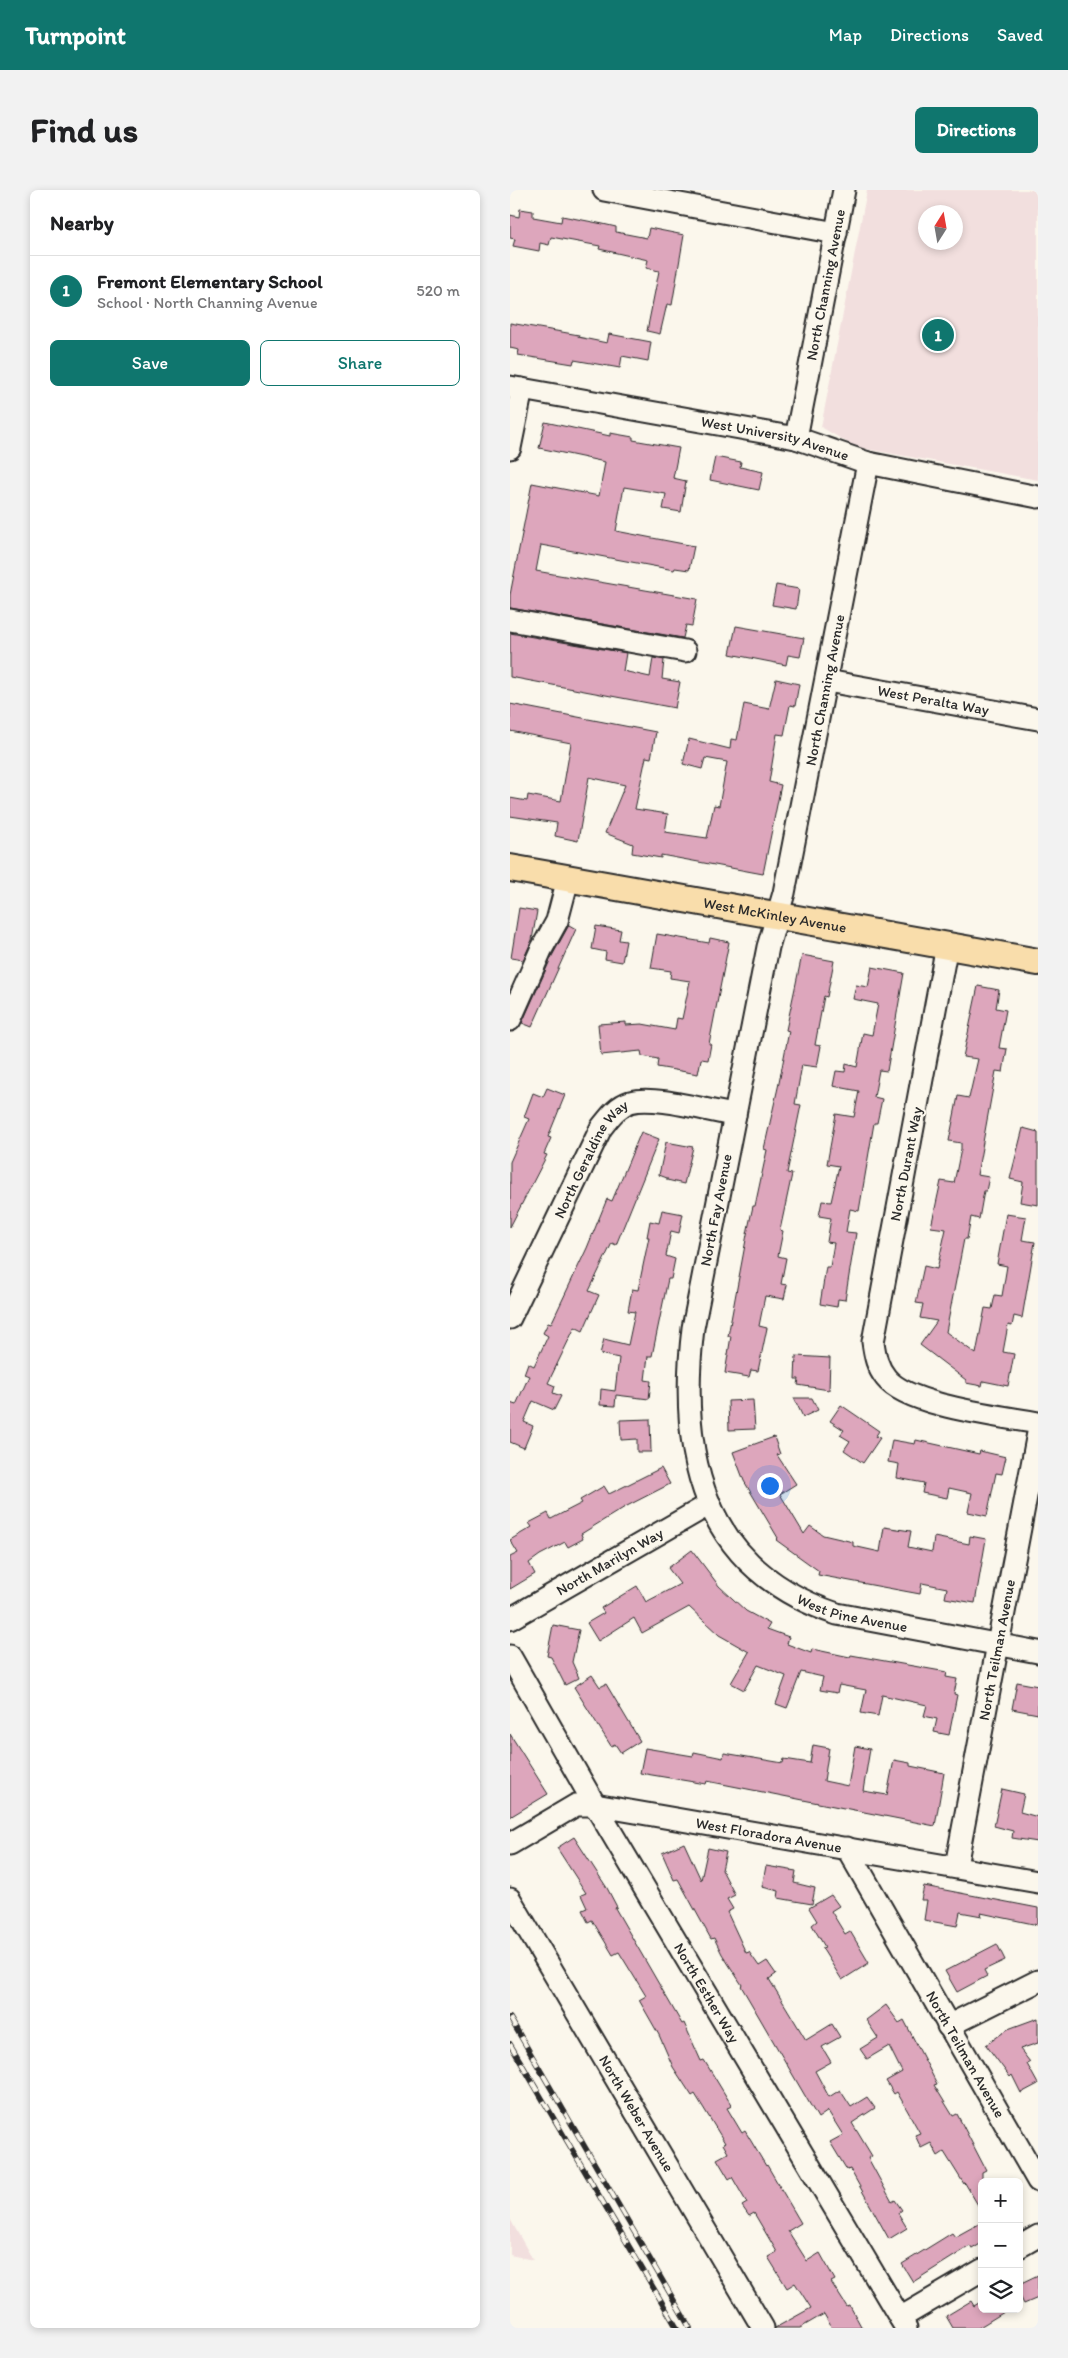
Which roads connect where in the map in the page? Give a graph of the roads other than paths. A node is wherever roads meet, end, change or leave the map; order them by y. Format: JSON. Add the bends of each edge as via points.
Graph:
{"nodes":[{"id":1,"x":604,"y":190,"type":"edge"},
{"id":2,"x":844,"y":190,"type":"edge"},
{"id":3,"x":836,"y":233,"type":"junction"},
{"id":4,"x":516,"y":388,"type":"edge"},
{"id":5,"x":796,"y":438,"type":"junction"},
{"id":6,"x":510,"y":448,"type":"edge"},
{"id":7,"x":868,"y":463,"type":"junction"},
{"id":8,"x":1038,"y":496,"type":"edge"},
{"id":9,"x":510,"y":620,"type":"edge"},
{"id":10,"x":685,"y":652,"type":"dead end"},
{"id":11,"x":827,"y":681,"type":"junction"},
{"id":12,"x":1038,"y":719,"type":"edge"},
{"id":13,"x":510,"y":868,"type":"edge"},
{"id":14,"x":568,"y":878,"type":"junction"},
{"id":15,"x":777,"y":916,"type":"junction"},
{"id":16,"x":947,"y":946,"type":"junction"},
{"id":17,"x":1038,"y":962,"type":"edge"},
{"id":18,"x":510,"y":1020,"type":"edge"},
{"id":19,"x":735,"y":1115,"type":"junction"},
{"id":20,"x":510,"y":1318,"type":"edge"},
{"id":21,"x":1038,"y":1423,"type":"edge"},
{"id":22,"x":1038,"y":1433,"type":"edge"},
{"id":23,"x":710,"y":1504,"type":"junction"},
{"id":24,"x":510,"y":1619,"type":"edge"},
{"id":25,"x":997,"y":1645,"type":"junction"},
{"id":26,"x":1038,"y":1652,"type":"edge"},
{"id":27,"x":510,"y":1656,"type":"edge"},
{"id":28,"x":595,"y":1805,"type":"junction"},
{"id":29,"x":510,"y":1844,"type":"edge"},
{"id":30,"x":847,"y":1848,"type":"junction"},
{"id":31,"x":956,"y":1866,"type":"junction"},
{"id":32,"x":1038,"y":1882,"type":"edge"},
{"id":33,"x":510,"y":1899,"type":"edge"},
{"id":34,"x":1038,"y":1981,"type":"edge"},
{"id":35,"x":948,"y":2026,"type":"junction"},
{"id":36,"x":1038,"y":2181,"type":"edge"},
{"id":37,"x":1038,"y":2236,"type":"edge"},
{"id":38,"x":1023,"y":2245,"type":"edge"},
{"id":39,"x":978,"y":2273,"type":"edge"},
{"id":40,"x":903,"y":2323,"type":"edge"},
{"id":41,"x":763,"y":2328,"type":"edge"}],
"edges":[{"from":1,"to":3,"type":"street"},
{"from":2,"to":3,"type":"street","name":"North Channing Avenue"},
{"from":3,"to":5,"type":"street","name":"North Channing Avenue"},
{"from":4,"to":5,"type":"street","name":"West University Avenue"},
{"from":4,"to":6,"type":"street"},
{"from":5,"to":7,"type":"street","name":"West University Avenue"},
{"from":7,"to":8,"type":"street","name":"West University Avenue"},
{"from":7,"to":11,"type":"street","name":"North Channing Avenue"},
{"from":9,"to":10,"type":"street"},
{"from":11,"to":12,"type":"street","name":"West Peralta Way"},
{"from":11,"to":15,"type":"street","name":"North Channing Avenue"},
{"from":13,"to":14,"type":"main road","name":"West McKinley Avenue"},
{"from":14,"to":15,"type":"main road","name":"West McKinley Avenue"},
{"from":14,"to":18,"type":"street","via":[[557,921]]},
{"from":15,"to":16,"type":"main road","name":"West McKinley Avenue"},
{"from":15,"to":19,"type":"street","name":"North Fay Avenue"},
{"from":16,"to":17,"type":"main road","name":"West McKinley Avenue"},
{"from":16,"to":21,"type":"street","name":"North Durant Way","via":[[873,1342],[876,1363],[886,1379],[921,1401]]},
{"from":19,"to":20,"type":"street","name":"North Geraldine Way","via":[[649,1100],[628,1103],[613,1113],[601,1128]]},
{"from":19,"to":23,"type":"street","name":"North Fay Avenue","via":[[693,1328],[690,1358],[689,1427]]},
{"from":22,"to":25,"type":"street","name":"North Teilman Avenue"},
{"from":23,"to":24,"type":"street","name":"North Marilyn Way"},
{"from":23,"to":25,"type":"street","name":"West Pine Avenue","via":[[722,1528],[761,1574],[785,1592],[809,1604],[837,1614]]},
{"from":25,"to":26,"type":"street","name":"West Pine Avenue"},
{"from":25,"to":31,"type":"street","name":"North Teilman Avenue"},
{"from":27,"to":28,"type":"street","name":"North Esther Way"},
{"from":28,"to":29,"type":"street","name":"West Floradora Avenue","via":[[576,1805]]},
{"from":28,"to":30,"type":"street","name":"West Floradora Avenue"},
{"from":28,"to":40,"type":"street","name":"North Esther Way"},
{"from":30,"to":31,"type":"street","name":"West Floradora Avenue"},
{"from":30,"to":35,"type":"street","name":"North Teilman Avenue"},
{"from":31,"to":32,"type":"street","name":"West Floradora Avenue"},
{"from":33,"to":41,"type":"street","name":"North Weber Avenue"},
{"from":34,"to":35,"type":"street"},
{"from":35,"to":36,"type":"street","name":"North Teilman Avenue"},
{"from":37,"to":38,"type":"street"},
{"from":39,"to":40,"type":"street"}]}
